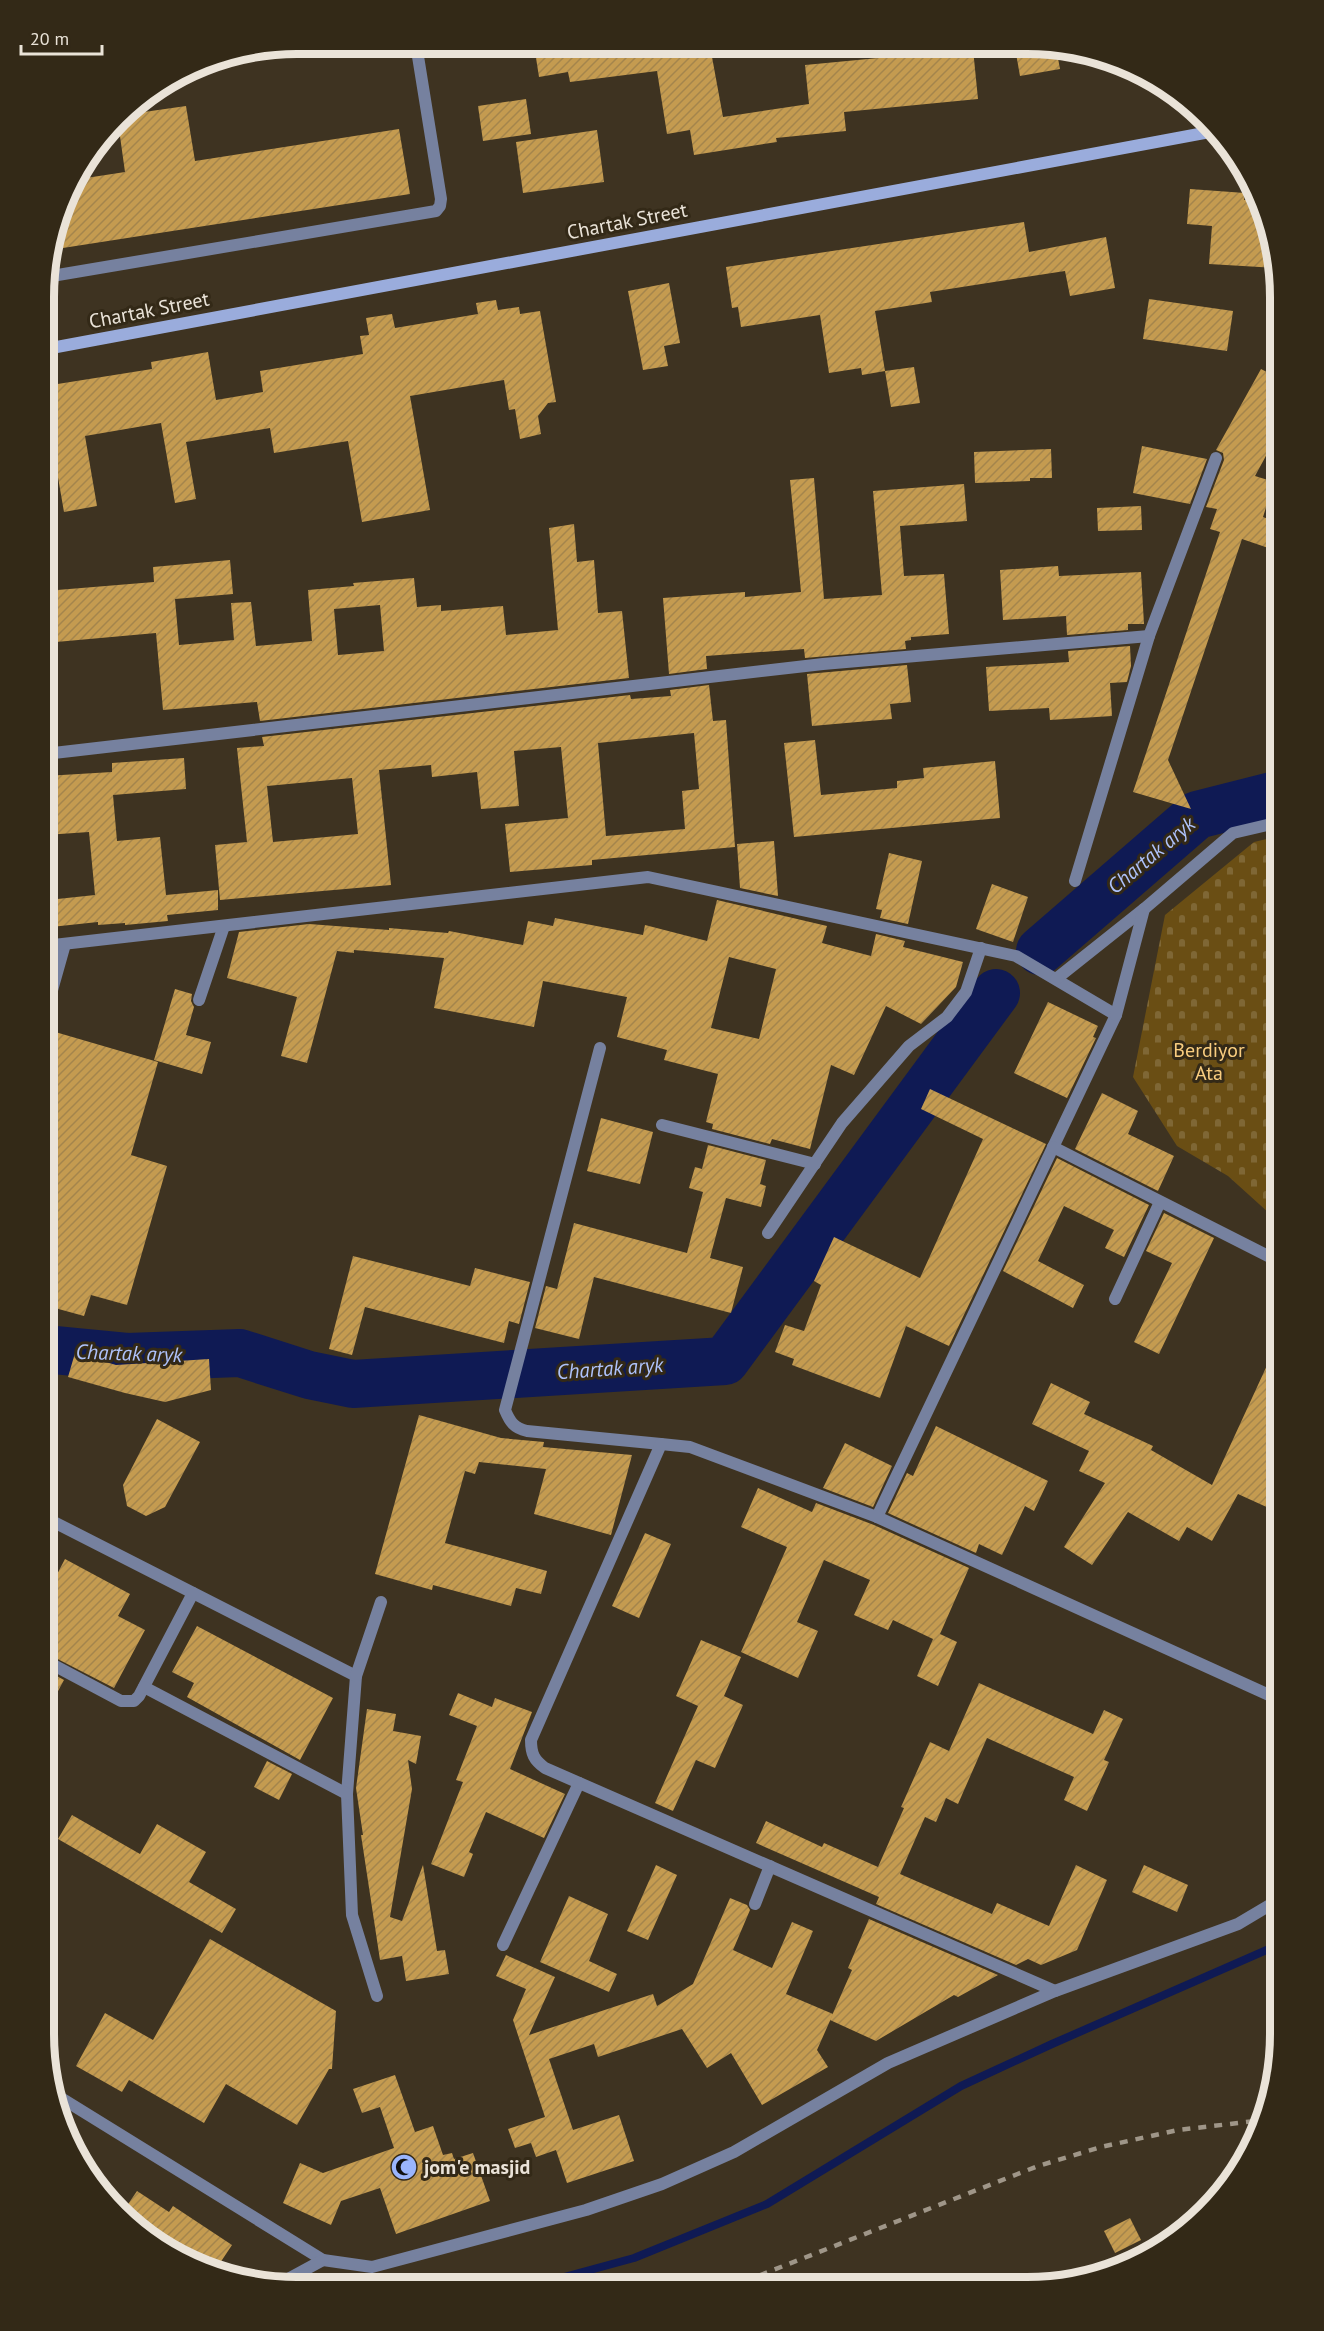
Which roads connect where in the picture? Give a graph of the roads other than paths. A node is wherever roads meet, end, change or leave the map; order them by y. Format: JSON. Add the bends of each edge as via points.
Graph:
{"nodes":[{"id":1,"x":418,"y":54,"type":"edge"},
{"id":2,"x":1205,"y":132,"type":"edge"},
{"id":3,"x":55,"y":276,"type":"edge"},
{"id":4,"x":54,"y":348,"type":"edge"},
{"id":5,"x":1216,"y":458,"type":"dead end"},
{"id":6,"x":1149,"y":636,"type":"junction"},
{"id":7,"x":54,"y":753,"type":"edge"},
{"id":8,"x":1270,"y":824,"type":"edge"},
{"id":9,"x":1075,"y":881,"type":"dead end"},
{"id":10,"x":1144,"y":909,"type":"junction"},
{"id":11,"x":224,"y":926,"type":"junction"},
{"id":12,"x":65,"y":944,"type":"junction"},
{"id":13,"x":54,"y":945,"type":"edge"},
{"id":14,"x":981,"y":948,"type":"junction"},
{"id":15,"x":1056,"y":979,"type":"junction"},
{"id":16,"x":54,"y":983,"type":"edge"},
{"id":17,"x":199,"y":1000,"type":"dead end"},
{"id":18,"x":1116,"y":1015,"type":"junction"},
{"id":19,"x":600,"y":1048,"type":"dead end"},
{"id":20,"x":662,"y":1125,"type":"dead end"},
{"id":21,"x":1053,"y":1147,"type":"junction"},
{"id":22,"x":815,"y":1164,"type":"junction"},
{"id":23,"x":1161,"y":1202,"type":"junction"},
{"id":24,"x":768,"y":1233,"type":"dead end"},
{"id":25,"x":1270,"y":1257,"type":"edge"},
{"id":26,"x":1114,"y":1299,"type":"dead end"},
{"id":27,"x":661,"y":1444,"type":"junction"},
{"id":28,"x":877,"y":1517,"type":"junction"},
{"id":29,"x":54,"y":1522,"type":"edge"},
{"id":30,"x":193,"y":1593,"type":"junction"},
{"id":31,"x":381,"y":1602,"type":"dead end"},
{"id":32,"x":54,"y":1665,"type":"edge"},
{"id":33,"x":356,"y":1676,"type":"junction"},
{"id":34,"x":144,"y":1687,"type":"junction"},
{"id":35,"x":1270,"y":1695,"type":"edge"},
{"id":36,"x":579,"y":1783,"type":"junction"},
{"id":37,"x":347,"y":1794,"type":"junction"},
{"id":38,"x":770,"y":1866,"type":"junction"},
{"id":39,"x":755,"y":1904,"type":"dead end"},
{"id":40,"x":1270,"y":1905,"type":"edge"},
{"id":41,"x":503,"y":1945,"type":"dead end"},
{"id":42,"x":1055,"y":1991,"type":"junction"},
{"id":43,"x":377,"y":1996,"type":"dead end"},
{"id":44,"x":62,"y":2098,"type":"edge"},
{"id":45,"x":323,"y":2260,"type":"junction"},
{"id":46,"x":292,"y":2277,"type":"edge"}],
"edges":[{"from":1,"to":3,"type":"street","via":[[441,199],[436,211]]},
{"from":2,"to":4,"type":"street","name":"Chartak Street"},
{"from":5,"to":6,"type":"street"},
{"from":6,"to":7,"type":"street","via":[[823,664]]},
{"from":6,"to":9,"type":"street"},
{"from":8,"to":10,"type":"street","via":[[1233,833]]},
{"from":10,"to":15,"type":"street"},
{"from":10,"to":18,"type":"street"},
{"from":11,"to":12,"type":"street"},
{"from":11,"to":14,"type":"street","via":[[648,877]]},
{"from":11,"to":17,"type":"street"},
{"from":12,"to":13,"type":"street"},
{"from":12,"to":16,"type":"street"},
{"from":14,"to":15,"type":"street","via":[[1016,956]]},
{"from":14,"to":22,"type":"street","via":[[966,992],[947,1017],[909,1046],[842,1123]]},
{"from":15,"to":18,"type":"street"},
{"from":18,"to":21,"type":"street"},
{"from":19,"to":27,"type":"street","via":[[505,1410],[517,1429]]},
{"from":20,"to":22,"type":"street"},
{"from":21,"to":23,"type":"street"},
{"from":21,"to":28,"type":"street"},
{"from":22,"to":24,"type":"street"},
{"from":23,"to":25,"type":"street"},
{"from":23,"to":26,"type":"street"},
{"from":27,"to":28,"type":"street","via":[[690,1447]]},
{"from":27,"to":36,"type":"street","via":[[531,1740],[535,1761]]},
{"from":28,"to":35,"type":"street"},
{"from":29,"to":30,"type":"street"},
{"from":30,"to":33,"type":"street"},
{"from":30,"to":34,"type":"street"},
{"from":31,"to":33,"type":"street"},
{"from":32,"to":34,"type":"street","via":[[121,1701],[134,1701]]},
{"from":33,"to":37,"type":"street"},
{"from":34,"to":37,"type":"street"},
{"from":36,"to":38,"type":"street"},
{"from":36,"to":41,"type":"street"},
{"from":37,"to":43,"type":"street","via":[[352,1915]]},
{"from":38,"to":39,"type":"street"},
{"from":38,"to":42,"type":"street"},
{"from":40,"to":42,"type":"street","via":[[1238,1924]]},
{"from":42,"to":45,"type":"street","via":[[888,2063],[734,2151],[662,2184],[586,2210],[372,2267]]},
{"from":44,"to":45,"type":"street"},
{"from":45,"to":46,"type":"street"}]}
